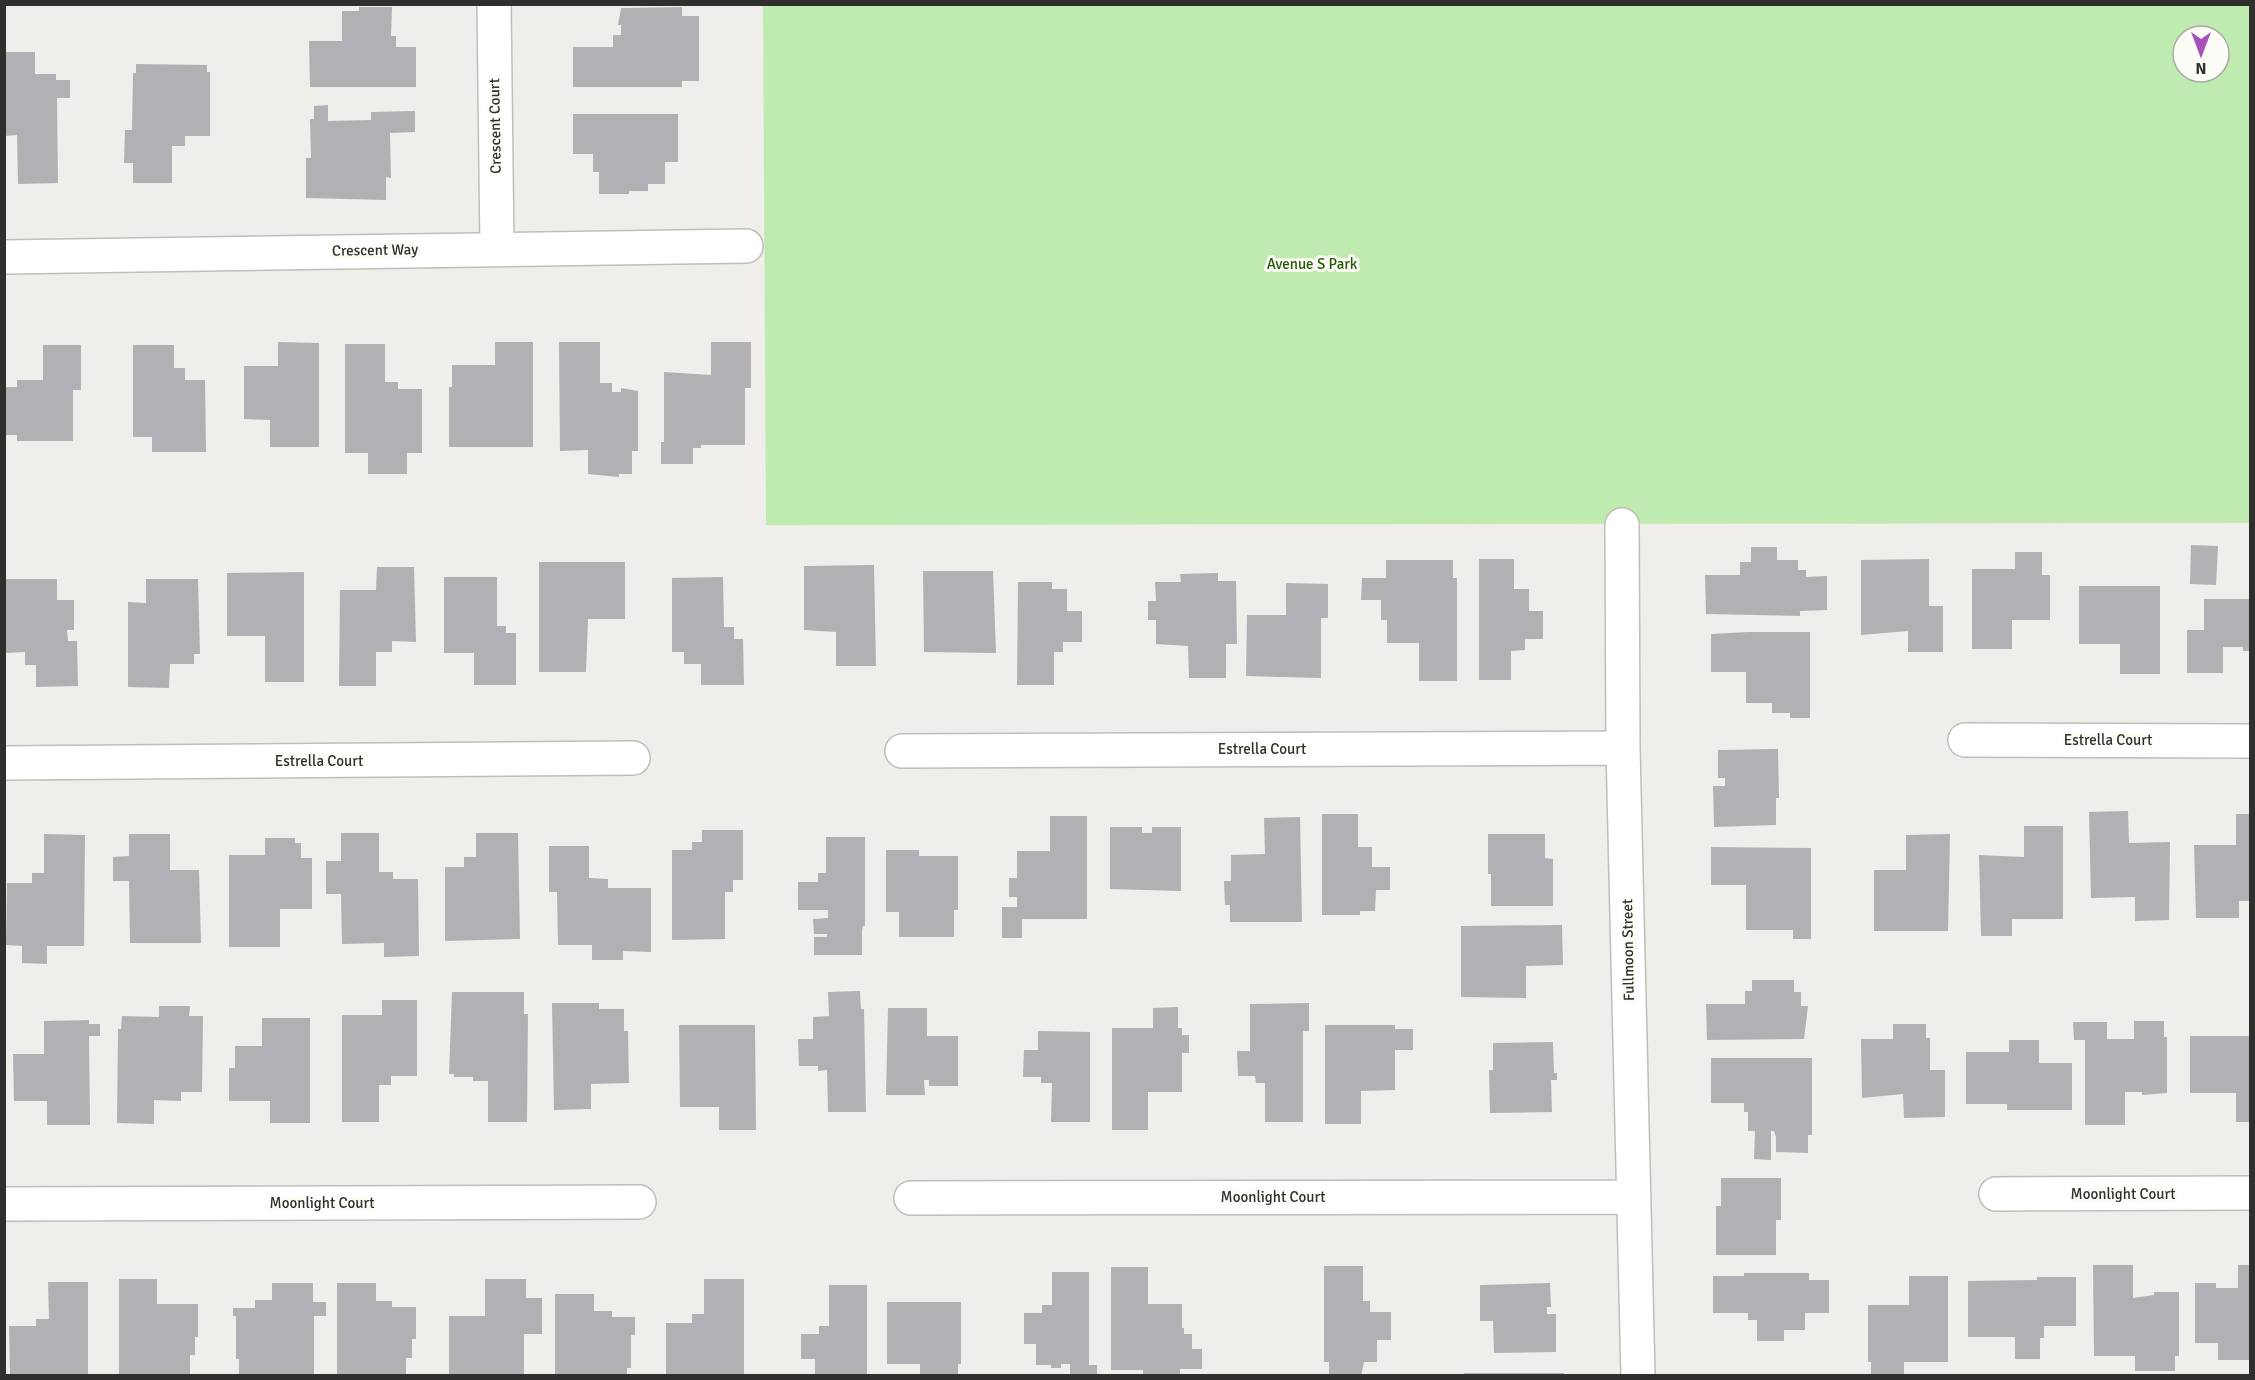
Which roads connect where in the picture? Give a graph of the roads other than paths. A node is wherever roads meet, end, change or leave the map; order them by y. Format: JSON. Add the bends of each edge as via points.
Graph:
{"nodes":[{"id":1,"x":494,"y":4,"type":"edge"},
{"id":2,"x":746,"y":246,"type":"dead end"},
{"id":3,"x":497,"y":248,"type":"junction"},
{"id":4,"x":4,"y":257,"type":"edge"},
{"id":5,"x":1622,"y":525,"type":"dead end"},
{"id":6,"x":1965,"y":740,"type":"dead end"},
{"id":7,"x":2250,"y":741,"type":"edge"},
{"id":8,"x":1623,"y":748,"type":"junction"},
{"id":9,"x":902,"y":751,"type":"dead end"},
{"id":10,"x":633,"y":758,"type":"dead end"},
{"id":11,"x":4,"y":763,"type":"edge"},
{"id":12,"x":2250,"y":1193,"type":"edge"},
{"id":13,"x":1996,"y":1194,"type":"dead end"},
{"id":14,"x":1634,"y":1197,"type":"junction"},
{"id":15,"x":911,"y":1198,"type":"dead end"},
{"id":16,"x":639,"y":1202,"type":"dead end"},
{"id":17,"x":4,"y":1204,"type":"edge"},
{"id":18,"x":1638,"y":1376,"type":"edge"}],
"edges":[{"from":1,"to":3,"type":"street","name":"Crescent Court"},
{"from":2,"to":3,"type":"street","name":"Crescent Way"},
{"from":3,"to":4,"type":"street","name":"Crescent Way"},
{"from":5,"to":8,"type":"street","name":"Fullmoon Street"},
{"from":6,"to":7,"type":"street","name":"Estrella Court"},
{"from":8,"to":9,"type":"street","name":"Estrella Court"},
{"from":8,"to":14,"type":"street","name":"Fullmoon Street"},
{"from":10,"to":11,"type":"street","name":"Estrella Court"},
{"from":12,"to":13,"type":"street","name":"Moonlight Court"},
{"from":14,"to":15,"type":"street","name":"Moonlight Court"},
{"from":14,"to":18,"type":"street","name":"Fullmoon Street"},
{"from":16,"to":17,"type":"street","name":"Moonlight Court"}]}
